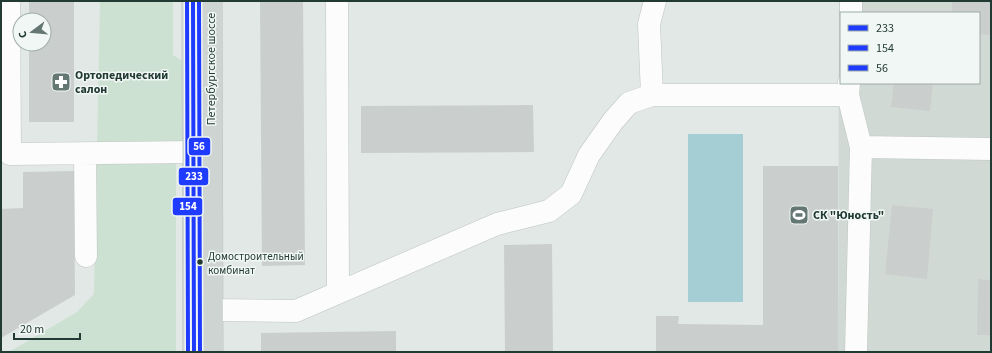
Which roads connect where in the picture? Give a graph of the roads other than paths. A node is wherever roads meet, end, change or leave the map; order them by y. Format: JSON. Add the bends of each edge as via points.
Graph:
{"nodes":[{"id":1,"x":9,"y":1,"type":"edge"},
{"id":2,"x":193,"y":1,"type":"edge"},
{"id":3,"x":211,"y":1,"type":"edge"},
{"id":4,"x":337,"y":1,"type":"edge"},
{"id":5,"x":654,"y":1,"type":"edge"},
{"id":6,"x":851,"y":1,"type":"edge"},
{"id":7,"x":851,"y":12,"type":"edge"},
{"id":8,"x":848,"y":89,"type":"edge"},
{"id":9,"x":652,"y":95,"type":"junction"},
{"id":10,"x":861,"y":147,"type":"junction"},
{"id":11,"x":991,"y":149,"type":"edge"},
{"id":12,"x":194,"y":152,"type":"junction"},
{"id":13,"x":85,"y":154,"type":"junction"},
{"id":14,"x":86,"y":256,"type":"dead end"},
{"id":15,"x":338,"y":292,"type":"junction"},
{"id":16,"x":203,"y":310,"type":"junction"},
{"id":17,"x":194,"y":352,"type":"edge"},
{"id":18,"x":212,"y":352,"type":"edge"},
{"id":19,"x":856,"y":352,"type":"edge"}],
"edges":[{"from":1,"to":13,"type":"lane","via":[[10,154]]},
{"from":2,"to":12,"type":"main road","name":"Петербургское шоссе"},
{"from":3,"to":16,"type":"main road","name":"Петербургское шоссе"},
{"from":4,"to":15,"type":"lane"},
{"from":5,"to":9,"type":"lane","via":[[649,24]]},
{"from":6,"to":7,"type":"lane"},
{"from":8,"to":9,"type":"lane"},
{"from":8,"to":10,"type":"lane"},
{"from":9,"to":15,"type":"lane","via":[[629,103],[613,121],[589,155],[570,194],[549,211],[497,224]]},
{"from":10,"to":11,"type":"lane"},
{"from":10,"to":19,"type":"lane"},
{"from":12,"to":13,"type":"lane"},
{"from":12,"to":16,"type":"main road","name":"Петербургское шоссе"},
{"from":13,"to":14,"type":"lane"},
{"from":15,"to":16,"type":"lane","via":[[296,312]]},
{"from":16,"to":17,"type":"main road","name":"Петербургское шоссе"},
{"from":16,"to":18,"type":"main road","name":"Петербургское шоссе"}]}
